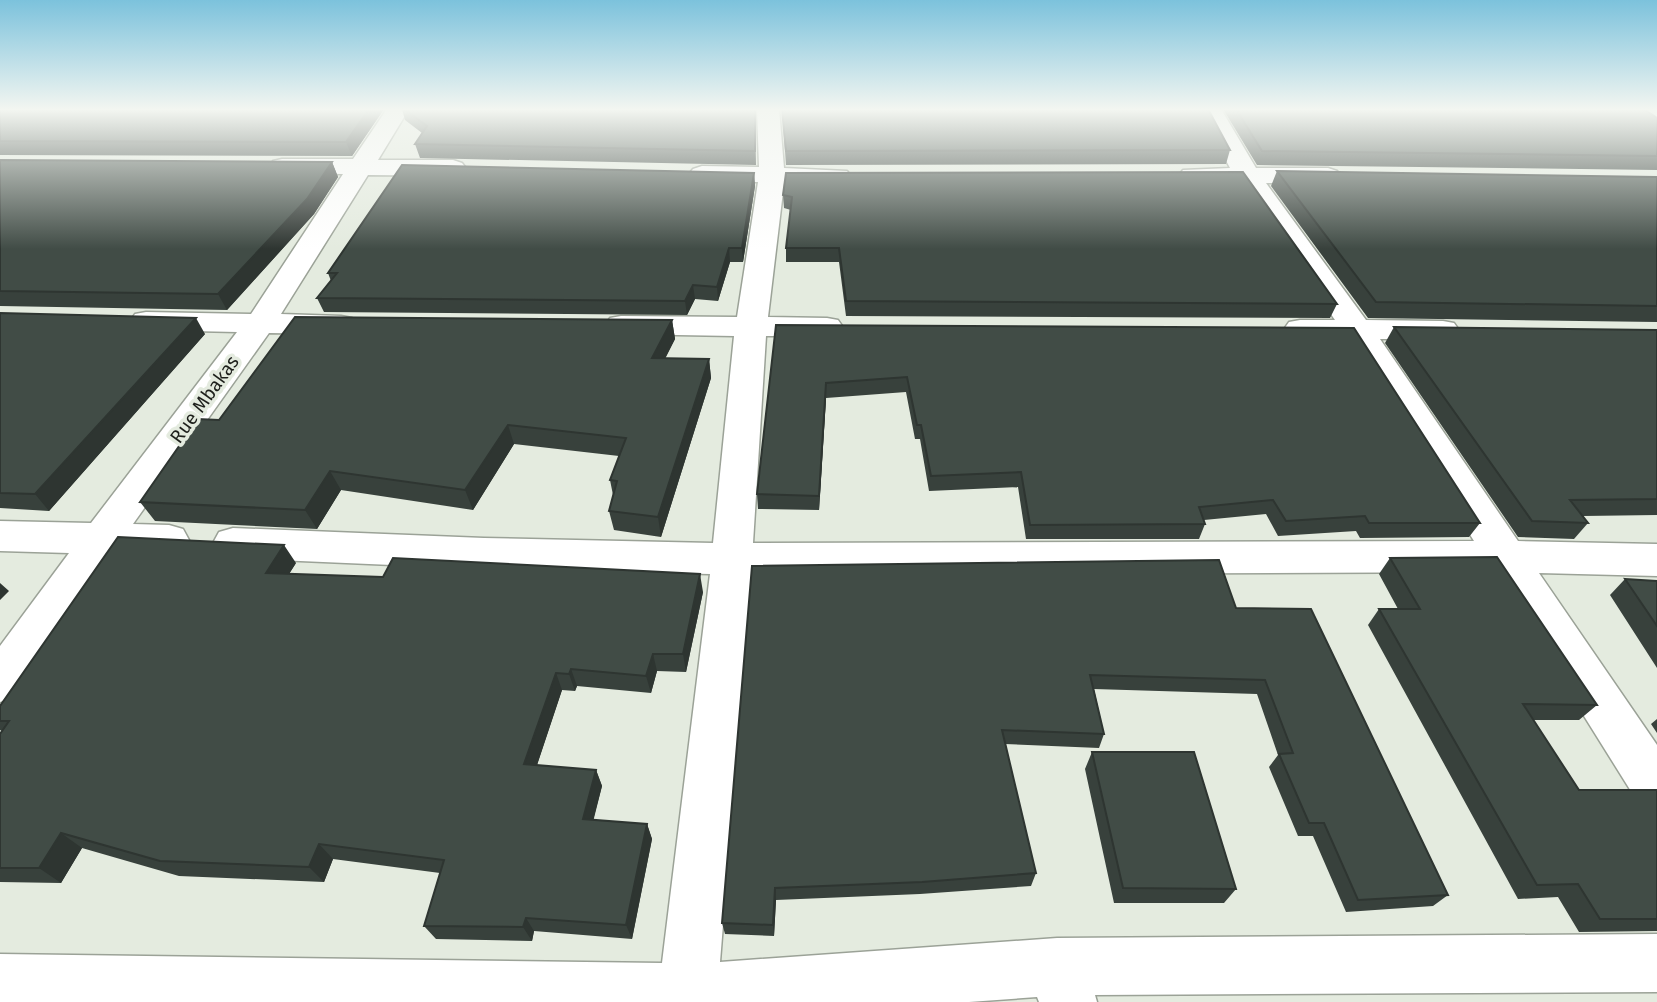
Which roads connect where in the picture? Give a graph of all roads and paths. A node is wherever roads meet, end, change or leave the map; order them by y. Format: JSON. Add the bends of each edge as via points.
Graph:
{"nodes":[{"id":1,"x":369,"y":156,"type":"edge"},
{"id":2,"x":771,"y":156,"type":"edge"},
{"id":3,"x":1236,"y":156,"type":"edge"},
{"id":4,"x":265,"y":166,"type":"edge"},
{"id":5,"x":362,"y":167,"type":"junction"},
{"id":6,"x":482,"y":169,"type":"edge"},
{"id":7,"x":675,"y":173,"type":"edge"},
{"id":8,"x":1163,"y":175,"type":"edge"},
{"id":9,"x":1247,"y":175,"type":"junction"},
{"id":10,"x":772,"y":176,"type":"junction"},
{"id":11,"x":856,"y":176,"type":"edge"},
{"id":12,"x":1356,"y":177,"type":"edge"},
{"id":13,"x":123,"y":321,"type":"edge"},
{"id":14,"x":259,"y":325,"type":"junction"},
{"id":15,"x":368,"y":325,"type":"edge"},
{"id":16,"x":587,"y":325,"type":"edge"},
{"id":17,"x":751,"y":326,"type":"junction"},
{"id":18,"x":863,"y":327,"type":"edge"},
{"id":19,"x":1276,"y":329,"type":"edge"},
{"id":20,"x":1357,"y":329,"type":"junction"},
{"id":21,"x":1466,"y":331,"type":"edge"},
{"id":22,"x":0,"y":536,"type":"edge"},
{"id":23,"x":103,"y":537,"type":"junction"},
{"id":24,"x":1504,"y":555,"type":"junction"},
{"id":25,"x":732,"y":559,"type":"junction"},
{"id":26,"x":1657,"y":560,"type":"edge"},
{"id":27,"x":0,"y":682,"type":"edge"},
{"id":28,"x":1657,"y":788,"type":"edge"},
{"id":29,"x":1657,"y":963,"type":"edge"},
{"id":30,"x":0,"y":983,"type":"edge"},
{"id":31,"x":1063,"y":984,"type":"edge"},
{"id":32,"x":688,"y":998,"type":"edge"}],
"edges":[{"from":1,"to":5,"type":"street","name":"Rue Mbakas"},
{"from":2,"to":10,"type":"street"},
{"from":3,"to":9,"type":"street"},
{"from":4,"to":5,"type":"street"},
{"from":5,"to":6,"type":"street"},
{"from":5,"to":14,"type":"street","name":"Rue Mbakas"},
{"from":7,"to":10,"type":"street"},
{"from":8,"to":9,"type":"street"},
{"from":9,"to":12,"type":"street"},
{"from":9,"to":20,"type":"street"},
{"from":10,"to":11,"type":"street"},
{"from":10,"to":17,"type":"street"},
{"from":13,"to":14,"type":"street"},
{"from":14,"to":15,"type":"street"},
{"from":14,"to":23,"type":"street","name":"Rue Mbakas"},
{"from":16,"to":17,"type":"street"},
{"from":17,"to":18,"type":"street"},
{"from":17,"to":25,"type":"street"},
{"from":19,"to":20,"type":"street"},
{"from":20,"to":21,"type":"street"},
{"from":20,"to":24,"type":"street"},
{"from":22,"to":23,"type":"street"},
{"from":23,"to":25,"type":"street","via":[[402,551]]},
{"from":23,"to":27,"type":"street","name":"Rue Mbakas"},
{"from":24,"to":25,"type":"street"},
{"from":24,"to":26,"type":"street"},
{"from":24,"to":28,"type":"street"},
{"from":25,"to":32,"type":"street"},
{"from":29,"to":31,"type":"street"},
{"from":30,"to":32,"type":"street"},
{"from":31,"to":32,"type":"street"}]}
